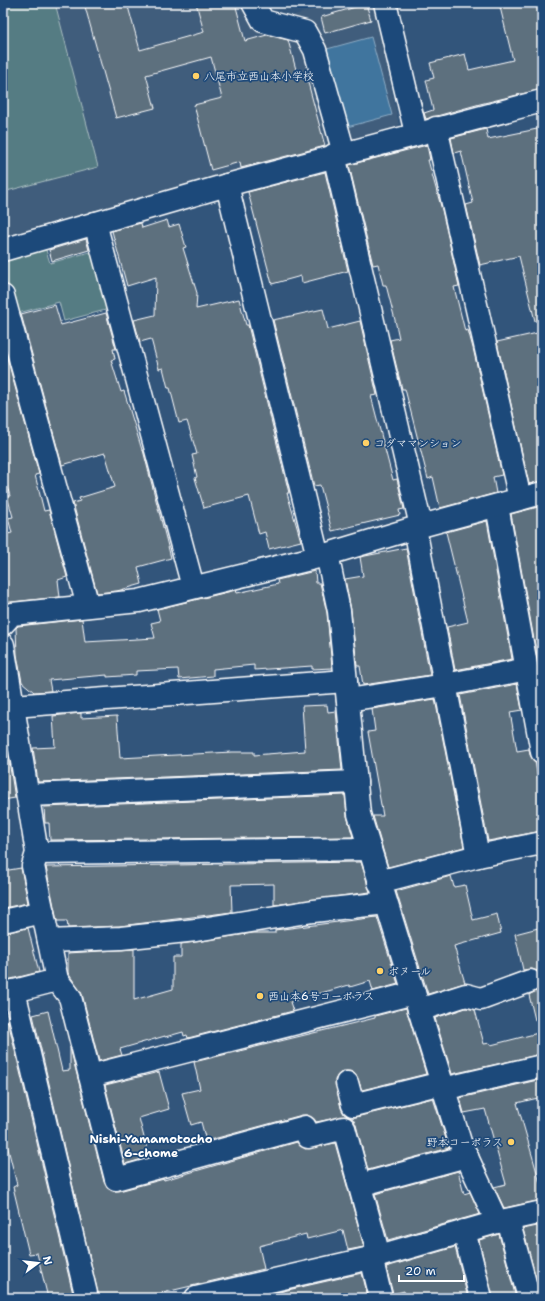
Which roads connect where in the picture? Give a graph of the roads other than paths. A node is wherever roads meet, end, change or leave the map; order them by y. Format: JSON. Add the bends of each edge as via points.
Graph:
{"nodes":[{"id":1,"x":253,"y":3,"type":"edge"},
{"id":2,"x":385,"y":3,"type":"edge"},
{"id":3,"x":542,"y":101,"type":"edge"},
{"id":4,"x":426,"y":130,"type":"junction"},
{"id":5,"x":339,"y":154,"type":"junction"},
{"id":6,"x":227,"y":184,"type":"junction"},
{"id":7,"x":95,"y":223,"type":"junction"},
{"id":8,"x":3,"y":250,"type":"edge"},
{"id":9,"x":3,"y":296,"type":"edge"},
{"id":10,"x":542,"y":493,"type":"edge"},
{"id":11,"x":520,"y":499,"type":"junction"},
{"id":12,"x":497,"y":506,"type":"junction"},
{"id":13,"x":418,"y":527,"type":"junction"},
{"id":14,"x":322,"y":556,"type":"junction"},
{"id":15,"x":193,"y":587,"type":"junction"},
{"id":16,"x":88,"y":606,"type":"junction"},
{"id":17,"x":3,"y":624,"type":"edge"},
{"id":18,"x":3,"y":645,"type":"edge"},
{"id":19,"x":527,"y":669,"type":"junction"},
{"id":20,"x":445,"y":685,"type":"junction"},
{"id":21,"x":347,"y":690,"type":"junction"},
{"id":22,"x":13,"y":706,"type":"junction"},
{"id":23,"x":542,"y":752,"type":"edge"},
{"id":24,"x":356,"y":782,"type":"junction"},
{"id":25,"x":28,"y":795,"type":"junction"},
{"id":26,"x":542,"y":843,"type":"edge"},
{"id":27,"x":370,"y":850,"type":"junction"},
{"id":28,"x":37,"y":853,"type":"junction"},
{"id":29,"x":478,"y":856,"type":"junction"},
{"id":30,"x":379,"y":882,"type":"junction"},
{"id":31,"x":386,"y":903,"type":"junction"},
{"id":32,"x":43,"y":912,"type":"junction"},
{"id":33,"x":3,"y":921,"type":"edge"},
{"id":34,"x":49,"y":941,"type":"junction"},
{"id":35,"x":57,"y":980,"type":"junction"},
{"id":36,"x":530,"y":981,"type":"dead end"},
{"id":37,"x":8,"y":992,"type":"edge"},
{"id":38,"x":416,"y":1001,"type":"junction"},
{"id":39,"x":542,"y":1066,"type":"edge"},
{"id":40,"x":90,"y":1076,"type":"junction"},
{"id":41,"x":347,"y":1083,"type":"dead end"},
{"id":42,"x":443,"y":1086,"type":"junction"},
{"id":43,"x":467,"y":1156,"type":"junction"},
{"id":44,"x":360,"y":1185,"type":"junction"},
{"id":45,"x":542,"y":1212,"type":"edge"},
{"id":46,"x":503,"y":1221,"type":"junction"},
{"id":47,"x":464,"y":1231,"type":"junction"},
{"id":48,"x":375,"y":1256,"type":"junction"},
{"id":49,"x":245,"y":1292,"type":"edge"},
{"id":50,"x":87,"y":1298,"type":"edge"},
{"id":51,"x":196,"y":1298,"type":"edge"},
{"id":52,"x":381,"y":1298,"type":"edge"},
{"id":53,"x":481,"y":1298,"type":"edge"},
{"id":54,"x":529,"y":1298,"type":"edge"}],
"edges":[{"from":1,"to":5,"type":"street","via":[[263,21],[305,32],[315,50]]},
{"from":2,"to":4,"type":"street"},
{"from":3,"to":4,"type":"street"},
{"from":4,"to":5,"type":"street"},
{"from":4,"to":11,"type":"street"},
{"from":5,"to":6,"type":"street"},
{"from":5,"to":13,"type":"street"},
{"from":6,"to":7,"type":"street"},
{"from":6,"to":14,"type":"street"},
{"from":7,"to":8,"type":"street"},
{"from":7,"to":15,"type":"street"},
{"from":9,"to":16,"type":"street"},
{"from":10,"to":11,"type":"street"},
{"from":11,"to":12,"type":"street"},
{"from":12,"to":13,"type":"street"},
{"from":12,"to":19,"type":"street"},
{"from":13,"to":14,"type":"street"},
{"from":13,"to":20,"type":"street"},
{"from":14,"to":15,"type":"street"},
{"from":14,"to":21,"type":"street","via":[[339,611]]},
{"from":15,"to":16,"type":"street","via":[[139,601]]},
{"from":16,"to":17,"type":"street","via":[[12,614]]},
{"from":18,"to":22,"type":"street"},
{"from":19,"to":20,"type":"street"},
{"from":19,"to":23,"type":"street"},
{"from":20,"to":21,"type":"street"},
{"from":20,"to":29,"type":"street"},
{"from":21,"to":22,"type":"street"},
{"from":21,"to":24,"type":"street"},
{"from":22,"to":25,"type":"street"},
{"from":24,"to":25,"type":"street"},
{"from":24,"to":27,"type":"street","via":[[359,814]]},
{"from":25,"to":28,"type":"street"},
{"from":26,"to":29,"type":"street"},
{"from":27,"to":28,"type":"street"},
{"from":27,"to":30,"type":"street"},
{"from":28,"to":32,"type":"street","via":[[33,866]]},
{"from":29,"to":30,"type":"street"},
{"from":30,"to":31,"type":"street"},
{"from":31,"to":34,"type":"street","via":[[313,911],[196,930],[122,938]]},
{"from":31,"to":38,"type":"street"},
{"from":32,"to":33,"type":"street"},
{"from":32,"to":34,"type":"street"},
{"from":34,"to":35,"type":"street"},
{"from":35,"to":37,"type":"street"},
{"from":35,"to":40,"type":"street","via":[[70,997]]},
{"from":36,"to":38,"type":"street","via":[[481,999],[466,995]]},
{"from":37,"to":50,"type":"street"},
{"from":38,"to":40,"type":"street"},
{"from":38,"to":42,"type":"street"},
{"from":39,"to":42,"type":"street"},
{"from":40,"to":44,"type":"street","via":[[116,1179],[305,1127],[308,1137],[344,1128]]},
{"from":41,"to":42,"type":"street","via":[[353,1105]]},
{"from":42,"to":43,"type":"street","via":[[460,1142]]},
{"from":43,"to":44,"type":"street"},
{"from":43,"to":46,"type":"street"},
{"from":44,"to":48,"type":"street"},
{"from":45,"to":46,"type":"street"},
{"from":46,"to":47,"type":"street"},
{"from":46,"to":54,"type":"street"},
{"from":47,"to":48,"type":"street"},
{"from":47,"to":53,"type":"street"},
{"from":48,"to":49,"type":"street"},
{"from":48,"to":52,"type":"street"},
{"from":49,"to":51,"type":"street"}]}
